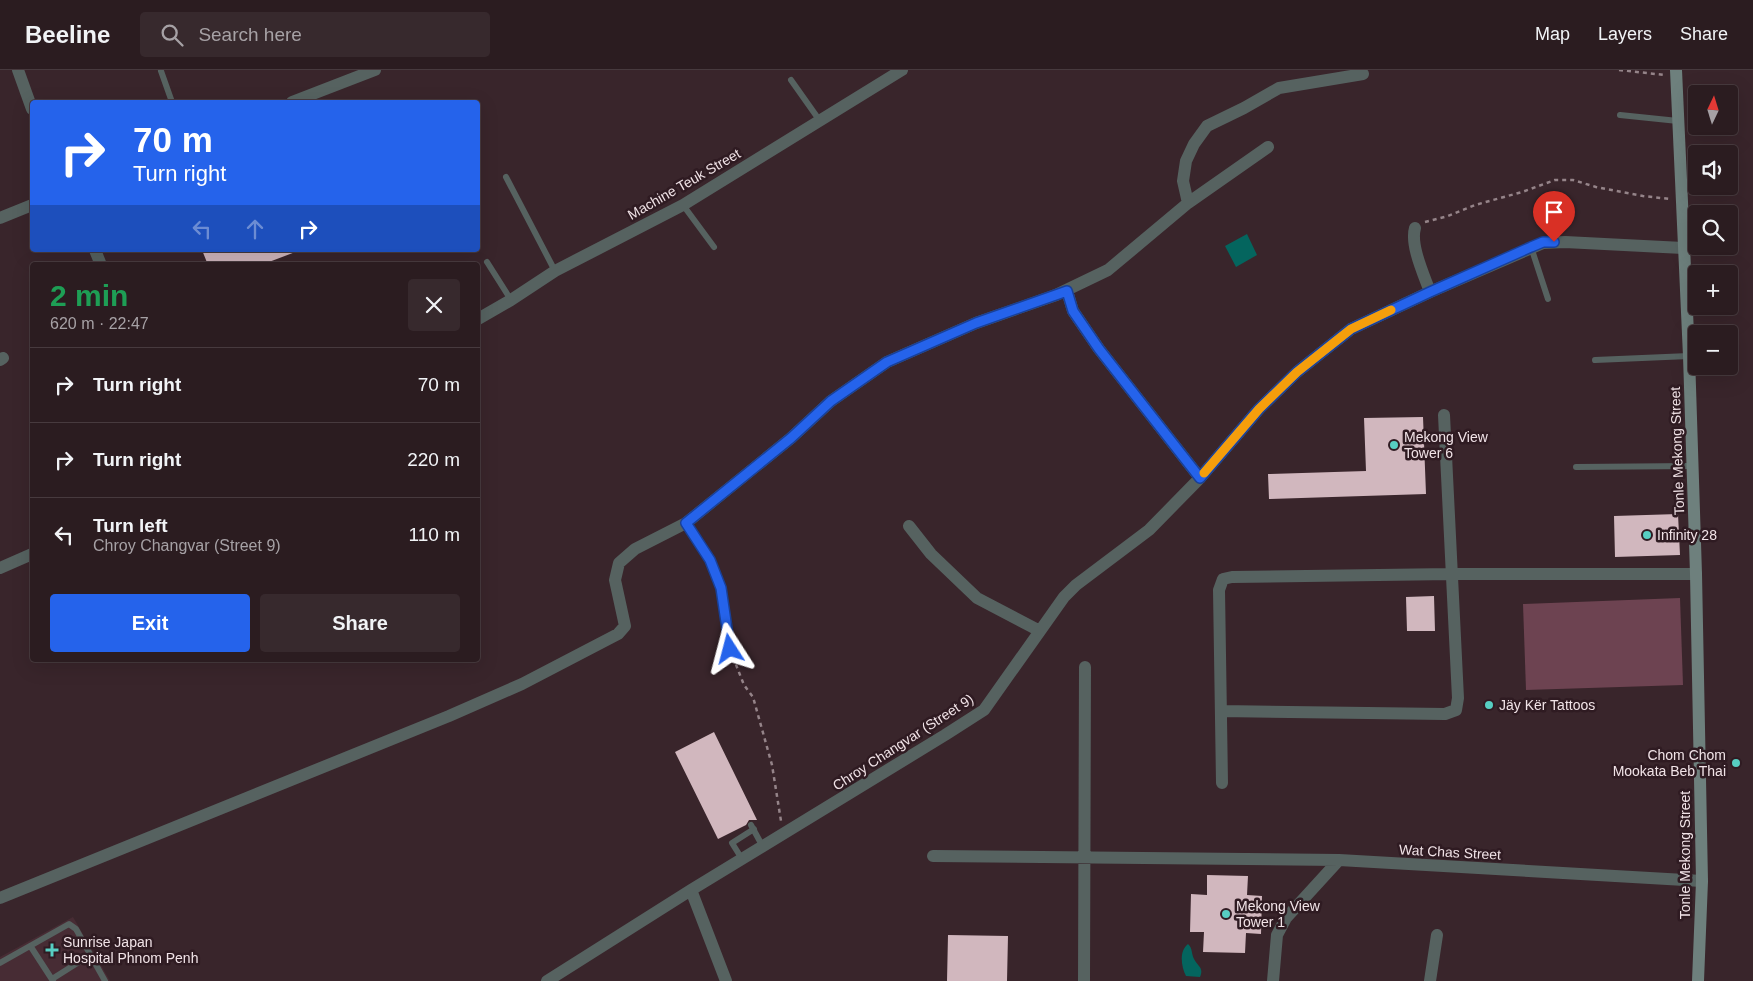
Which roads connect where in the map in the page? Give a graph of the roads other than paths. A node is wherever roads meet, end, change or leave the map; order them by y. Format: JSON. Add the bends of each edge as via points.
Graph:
{"nodes":[{"id":1,"x":18,"y":70,"type":"edge"},
{"id":2,"x":375,"y":70,"type":"edge"},
{"id":3,"x":902,"y":70,"type":"edge"},
{"id":4,"x":161,"y":71,"type":"edge"},
{"id":5,"x":1676,"y":73,"type":"edge"},
{"id":6,"x":1363,"y":74,"type":"dead end"},
{"id":7,"x":791,"y":80,"type":"dead end"},
{"id":8,"x":171,"y":100,"type":"edge"},
{"id":9,"x":297,"y":100,"type":"edge"},
{"id":10,"x":30,"y":103,"type":"edge"},
{"id":11,"x":1620,"y":115,"type":"dead end"},
{"id":12,"x":820,"y":121,"type":"junction"},
{"id":13,"x":1678,"y":121,"type":"junction"},
{"id":14,"x":1268,"y":147,"type":"dead end"},
{"id":15,"x":506,"y":177,"type":"dead end"},
{"id":16,"x":1188,"y":202,"type":"junction"},
{"id":17,"x":683,"y":204,"type":"junction"},
{"id":18,"x":30,"y":206,"type":"edge"},
{"id":19,"x":0,"y":218,"type":"edge"},
{"id":20,"x":1415,"y":228,"type":"road end"},
{"id":21,"x":714,"y":247,"type":"dead end"},
{"id":22,"x":1531,"y":247,"type":"junction"},
{"id":23,"x":1683,"y":248,"type":"junction"},
{"id":24,"x":487,"y":262,"type":"dead end"},
{"id":25,"x":555,"y":271,"type":"junction"},
{"id":26,"x":1067,"y":291,"type":"junction"},
{"id":27,"x":1430,"y":292,"type":"junction"},
{"id":28,"x":1548,"y":299,"type":"dead end"},
{"id":29,"x":511,"y":300,"type":"junction"},
{"id":30,"x":480,"y":318,"type":"edge"},
{"id":31,"x":1688,"y":338,"type":"edge"},
{"id":32,"x":1688,"y":356,"type":"edge"},
{"id":33,"x":1595,"y":360,"type":"dead end"},
{"id":34,"x":1690,"y":375,"type":"edge"},
{"id":35,"x":1444,"y":415,"type":"dead end"},
{"id":36,"x":1692,"y":466,"type":"junction"},
{"id":37,"x":1576,"y":468,"type":"dead end"},
{"id":38,"x":1200,"y":478,"type":"junction"},
{"id":39,"x":686,"y":523,"type":"junction"},
{"id":40,"x":909,"y":526,"type":"dead end"},
{"id":41,"x":30,"y":555,"type":"edge"},
{"id":42,"x":0,"y":568,"type":"edge"},
{"id":43,"x":1451,"y":574,"type":"junction"},
{"id":44,"x":1696,"y":574,"type":"junction"},
{"id":45,"x":1040,"y":631,"type":"junction"},
{"id":46,"x":730,"y":649,"type":"road end"},
{"id":47,"x":1086,"y":667,"type":"dead end"},
{"id":48,"x":1221,"y":711,"type":"junction"},
{"id":49,"x":1222,"y":783,"type":"dead end"},
{"id":50,"x":763,"y":847,"type":"junction"},
{"id":51,"x":933,"y":856,"type":"dead end"},
{"id":52,"x":1085,"y":858,"type":"junction"},
{"id":53,"x":742,"y":859,"type":"junction"},
{"id":54,"x":1339,"y":860,"type":"junction"},
{"id":55,"x":1702,"y":881,"type":"junction"},
{"id":56,"x":692,"y":890,"type":"junction"},
{"id":57,"x":0,"y":898,"type":"edge"},
{"id":58,"x":1437,"y":935,"type":"dead end"},
{"id":59,"x":31,"y":947,"type":"junction"},
{"id":60,"x":90,"y":955,"type":"junction"},
{"id":61,"x":0,"y":963,"type":"edge"},
{"id":62,"x":52,"y":980,"type":"edge"},
{"id":63,"x":105,"y":981,"type":"edge"},
{"id":64,"x":546,"y":981,"type":"edge"},
{"id":65,"x":726,"y":981,"type":"edge"},
{"id":66,"x":1084,"y":981,"type":"edge"},
{"id":67,"x":1273,"y":981,"type":"edge"},
{"id":68,"x":1430,"y":981,"type":"edge"},
{"id":69,"x":1698,"y":981,"type":"edge"}],
"edges":[{"from":1,"to":10,"type":"street"},
{"from":2,"to":9,"type":"street"},
{"from":3,"to":12,"type":"street","name":"Machine Teuk Street"},
{"from":4,"to":8,"type":"lane"},
{"from":5,"to":13,"type":"street","name":"Tonle Mekong Street"},
{"from":6,"to":16,"type":"street","via":[[1279,88],[1207,126],[1186,160],[1183,181]]},
{"from":7,"to":12,"type":"lane"},
{"from":11,"to":13,"type":"lane"},
{"from":12,"to":17,"type":"street","name":"Machine Teuk Street"},
{"from":13,"to":23,"type":"street","name":"Tonle Mekong Street"},
{"from":14,"to":16,"type":"street"},
{"from":15,"to":25,"type":"lane"},
{"from":16,"to":26,"type":"street","via":[[1108,270]]},
{"from":17,"to":21,"type":"lane"},
{"from":17,"to":25,"type":"street","name":"Machine Teuk Street"},
{"from":18,"to":19,"type":"street"},
{"from":20,"to":27,"type":"street","via":[[1413,234],[1419,261]]},
{"from":22,"to":23,"type":"street","name":"Chroy Changvar (Street 9)","via":[[1543,242],[1565,242]]},
{"from":22,"to":27,"type":"street","name":"Chroy Changvar (Street 9)"},
{"from":22,"to":28,"type":"lane"},
{"from":23,"to":31,"type":"street","name":"Tonle Mekong Street"},
{"from":24,"to":29,"type":"lane"},
{"from":25,"to":29,"type":"street","name":"Machine Teuk Street"},
{"from":26,"to":38,"type":"street","via":[[1073,311],[1099,349]]},
{"from":26,"to":39,"type":"street","via":[[976,323],[887,362],[831,401],[791,438]]},
{"from":27,"to":38,"type":"street","name":"Chroy Changvar (Street 9)","via":[[1351,329],[1297,372],[1259,409]]},
{"from":29,"to":30,"type":"street","name":"Machine Teuk Street"},
{"from":32,"to":33,"type":"lane"},
{"from":34,"to":36,"type":"street","name":"Tonle Mekong Street"},
{"from":35,"to":43,"type":"street"},
{"from":36,"to":37,"type":"lane"},
{"from":36,"to":44,"type":"street","name":"Tonle Mekong Street"},
{"from":38,"to":45,"type":"street","name":"Chroy Changvar (Street 9)","via":[[1149,530],[1069,592]]},
{"from":39,"to":46,"type":"lane","via":[[710,560],[721,588]]},
{"from":39,"to":57,"type":"street","via":[[635,549],[619,563],[616,580],[625,626],[618,634],[522,684],[449,716]]},
{"from":40,"to":45,"type":"street","via":[[931,554],[976,598]]},
{"from":41,"to":42,"type":"street"},
{"from":43,"to":44,"type":"street"},
{"from":43,"to":48,"type":"street","via":[[1222,579],[1219,590]]},
{"from":43,"to":48,"type":"street","via":[[1456,710],[1445,714]]},
{"from":44,"to":55,"type":"street","name":"Tonle Mekong Street"},
{"from":45,"to":50,"type":"street","name":"Chroy Changvar (Street 9)","via":[[984,710]]},
{"from":47,"to":52,"type":"street"},
{"from":48,"to":49,"type":"street"},
{"from":50,"to":53,"type":"street","name":"Chroy Changvar (Street 9)"},
{"from":50,"to":53,"type":"lane","via":[[752,827],[732,843]]},
{"from":51,"to":52,"type":"street","name":"Wat Chas Street"},
{"from":52,"to":54,"type":"street","name":"Wat Chas Street"},
{"from":52,"to":66,"type":"street"},
{"from":53,"to":56,"type":"street","name":"Chroy Changvar (Street 9)"},
{"from":54,"to":55,"type":"street","name":"Wat Chas Street"},
{"from":54,"to":67,"type":"street","via":[[1286,918],[1277,936]]},
{"from":55,"to":69,"type":"street","name":"Tonle Mekong Street"},
{"from":56,"to":64,"type":"street","name":"Chroy Changvar (Street 9)"},
{"from":56,"to":65,"type":"street"},
{"from":58,"to":68,"type":"street"},
{"from":59,"to":60,"type":"lane","via":[[69,924]]},
{"from":59,"to":61,"type":"lane"},
{"from":59,"to":62,"type":"lane"},
{"from":60,"to":62,"type":"lane"},
{"from":60,"to":63,"type":"lane"}]}
